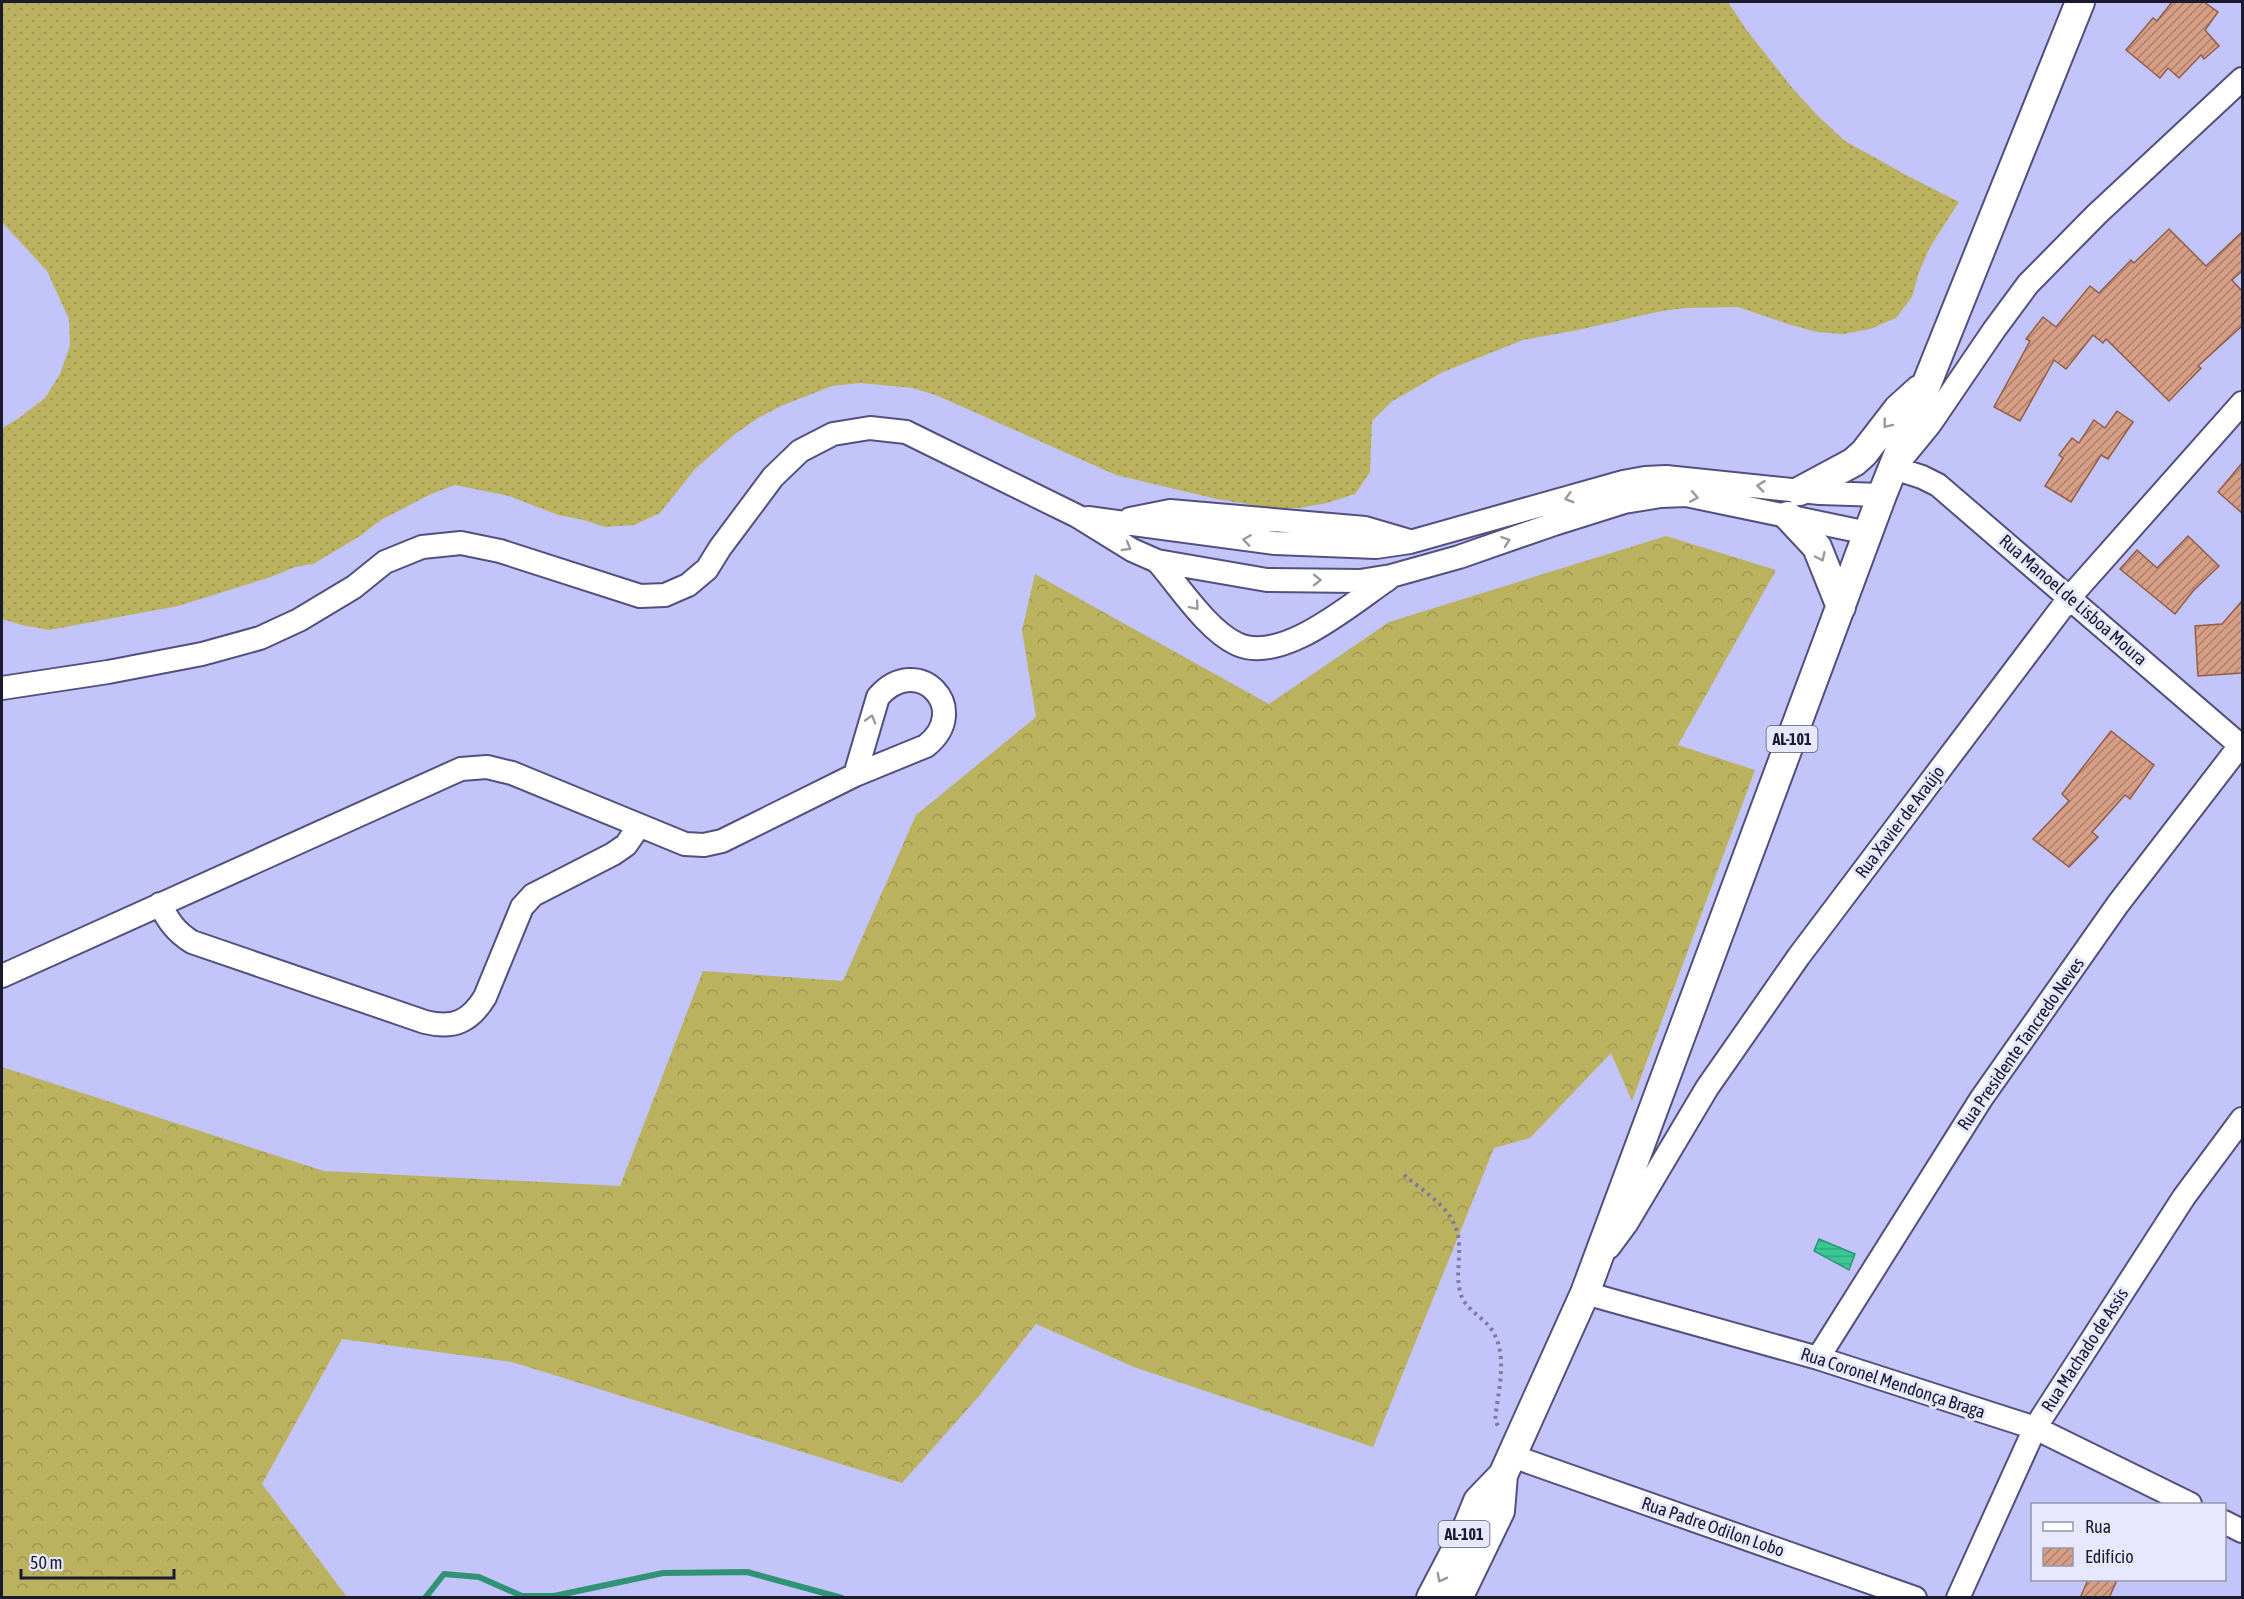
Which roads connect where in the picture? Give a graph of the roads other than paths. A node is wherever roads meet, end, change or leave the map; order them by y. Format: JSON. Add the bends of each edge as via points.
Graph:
{"nodes":[{"id":1,"x":2080,"y":2,"type":"edge"},
{"id":2,"x":2242,"y":80,"type":"edge"},
{"id":3,"x":1928,"y":382,"type":"junction"},
{"id":4,"x":2242,"y":403,"type":"edge"},
{"id":5,"x":1894,"y":468,"type":"junction"},
{"id":6,"x":1800,"y":491,"type":"junction"},
{"id":7,"x":1882,"y":495,"type":"junction"},
{"id":8,"x":1077,"y":516,"type":"junction"},
{"id":9,"x":1788,"y":516,"type":"junction"},
{"id":10,"x":1868,"y":533,"type":"junction"},
{"id":11,"x":1157,"y":561,"type":"junction"},
{"id":12,"x":1391,"y":576,"type":"junction"},
{"id":13,"x":2070,"y":597,"type":"junction"},
{"id":14,"x":1840,"y":607,"type":"junction"},
{"id":15,"x":2,"y":688,"type":"edge"},
{"id":16,"x":2242,"y":745,"type":"edge"},
{"id":17,"x":855,"y":775,"type":"junction"},
{"id":18,"x":639,"y":826,"type":"junction"},
{"id":19,"x":160,"y":904,"type":"junction"},
{"id":20,"x":2,"y":976,"type":"edge"},
{"id":21,"x":2242,"y":1119,"type":"edge"},
{"id":22,"x":1590,"y":1280,"type":"junction"},
{"id":23,"x":1818,"y":1358,"type":"junction"},
{"id":24,"x":2035,"y":1428,"type":"junction"},
{"id":25,"x":1507,"y":1466,"type":"junction"},
{"id":26,"x":2188,"y":1503,"type":"edge"},
{"id":27,"x":2226,"y":1523,"type":"edge"},
{"id":28,"x":2242,"y":1531,"type":"edge"},
{"id":29,"x":1431,"y":1598,"type":"edge"},
{"id":30,"x":1458,"y":1598,"type":"edge"},
{"id":31,"x":1915,"y":1598,"type":"edge"},
{"id":32,"x":1958,"y":1598,"type":"edge"}],
"edges":[{"from":1,"to":3,"type":"main road","number":"AL-101"},
{"from":2,"to":5,"type":"street","via":[[2097,214],[2028,284],[1930,424]]},
{"from":3,"to":5,"type":"main road","number":"AL-101"},
{"from":3,"to":6,"type":"main road","one_way":true,"via":[[1854,462]]},
{"from":4,"to":13,"type":"street","name":"Rua Xavier de Araújo"},
{"from":5,"to":7,"type":"main road","number":"AL-101"},
{"from":5,"to":13,"type":"street","name":"Rua Manoel de Lisboa Moura","via":[[1938,485]]},
{"from":6,"to":7,"type":"street"},
{"from":6,"to":8,"type":"street","one_way":true,"via":[[1645,478],[1410,542],[1376,546],[1275,543]]},
{"from":7,"to":10,"type":"main road","number":"AL-101"},
{"from":8,"to":11,"type":"street","one_way":true},
{"from":8,"to":15,"type":"street","via":[[906,432],[870,428],[833,434],[800,451],[773,477],[707,569],[688,585],[665,595],[640,596],[462,543],[422,547],[385,562],[354,587],[260,638],[202,654]]},
{"from":9,"to":10,"type":"street"},
{"from":12,"to":9,"type":"street","one_way":true,"via":[[1624,502],[1661,496],[1686,495]]},
{"from":9,"to":14,"type":"main road","one_way":true,"via":[[1816,547]]},
{"from":10,"to":14,"type":"main road","number":"AL-101"},
{"from":11,"to":12,"type":"street","one_way":true,"via":[[1267,580],[1360,581]]},
{"from":11,"to":12,"type":"street","one_way":true,"via":[[1222,634],[1238,644],[1259,649],[1301,636]]},
{"from":13,"to":16,"type":"street","name":"Rua Manoel de Lisboa Moura"},
{"from":13,"to":22,"type":"street","name":"Rua Xavier de Araújo","via":[[1799,956],[1707,1088]]},
{"from":14,"to":22,"type":"main road","number":"AL-101"},
{"from":16,"to":23,"type":"street","name":"Rua Presidente Tancredo Neves","via":[[2118,904],[1993,1081]]},
{"from":17,"to":17,"type":"street","one_way":true,"via":[[878,696],[886,687],[896,681],[919,680],[939,694],[944,722],[936,738],[926,746]]},
{"from":17,"to":18,"type":"street","via":[[722,841],[686,844]]},
{"from":18,"to":19,"type":"street","via":[[512,774],[487,767],[461,770]]},
{"from":18,"to":19,"type":"street","via":[[627,845],[533,895],[522,907],[485,997],[472,1014],[453,1024],[425,1022],[192,942],[172,926]]},
{"from":19,"to":20,"type":"street"},
{"from":21,"to":24,"type":"street","name":"Rua Machado de Assis","via":[[2184,1197]]},
{"from":22,"to":23,"type":"street","name":"Rua Coronel Mendonça Braga"},
{"from":22,"to":25,"type":"main road","number":"AL-101"},
{"from":23,"to":24,"type":"street","name":"Rua Coronel Mendonça Braga"},
{"from":24,"to":26,"type":"street","name":"Rua Coronel Mendonça Braga"},
{"from":24,"to":32,"type":"street","name":"Rua Machado de Assis"},
{"from":25,"to":29,"type":"main road","number":"AL-101","one_way":true,"via":[[1478,1501]]},
{"from":25,"to":30,"type":"main road","number":"AL-101","via":[[1500,1511]]},
{"from":25,"to":31,"type":"street","name":"Rua Padre Odilon Lobo"},
{"from":27,"to":28,"type":"street"}]}
